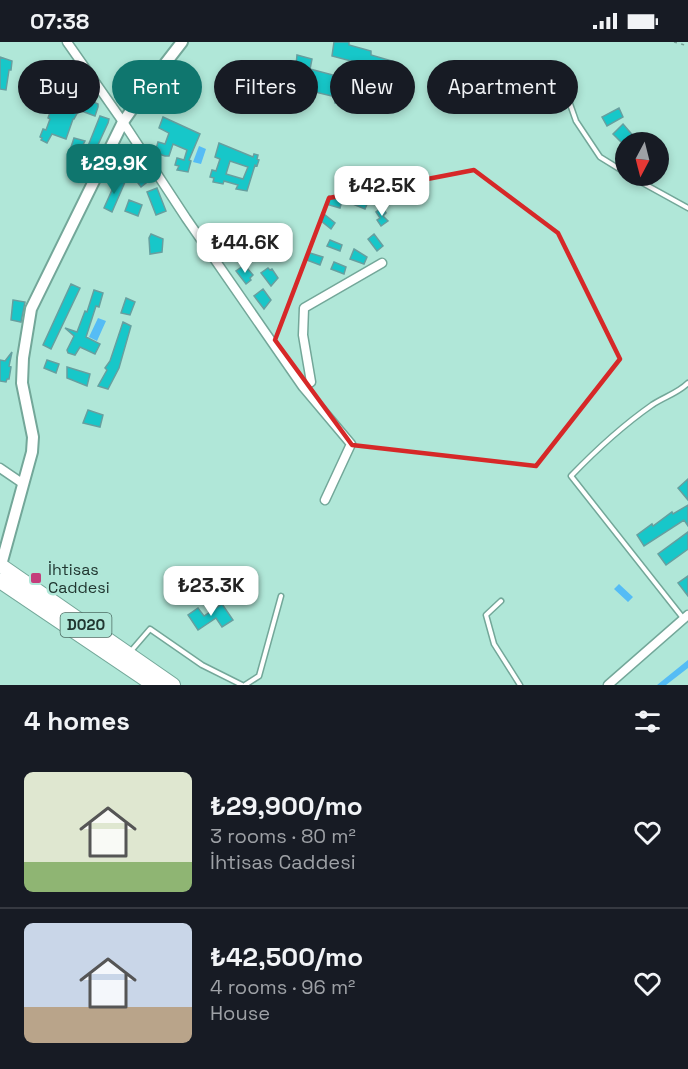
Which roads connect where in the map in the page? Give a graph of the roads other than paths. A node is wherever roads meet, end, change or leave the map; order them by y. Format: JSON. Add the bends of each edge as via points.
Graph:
{"nodes":[{"id":1,"x":67,"y":42,"type":"edge"},
{"id":2,"x":182,"y":42,"type":"edge"},
{"id":3,"x":574,"y":114,"type":"edge"},
{"id":4,"x":123,"y":122,"type":"junction"},
{"id":5,"x":615,"y":166,"type":"edge"},
{"id":6,"x":648,"y":186,"type":"edge"},
{"id":7,"x":688,"y":208,"type":"edge"},
{"id":8,"x":382,"y":263,"type":"dead end"},
{"id":9,"x":688,"y":383,"type":"edge"},
{"id":10,"x":303,"y":387,"type":"junction"},
{"id":11,"x":0,"y":468,"type":"edge"},
{"id":12,"x":22,"y":483,"type":"junction"},
{"id":13,"x":325,"y":500,"type":"dead end"},
{"id":14,"x":0,"y":565,"type":"edge"},
{"id":15,"x":0,"y":581,"type":"edge"},
{"id":16,"x":281,"y":596,"type":"dead end"},
{"id":17,"x":501,"y":601,"type":"dead end"},
{"id":18,"x":686,"y":617,"type":"edge"},
{"id":19,"x":128,"y":654,"type":"junction"},
{"id":20,"x":154,"y":685,"type":"edge"},
{"id":21,"x":173,"y":685,"type":"edge"},
{"id":22,"x":243,"y":685,"type":"edge"},
{"id":23,"x":520,"y":685,"type":"edge"},
{"id":24,"x":608,"y":685,"type":"edge"}],
"edges":[{"from":1,"to":4,"type":"street"},
{"from":2,"to":4,"type":"street"},
{"from":3,"to":5,"type":"lane","via":[[600,157]]},
{"from":4,"to":10,"type":"street"},
{"from":4,"to":12,"type":"street","via":[[31,309],[22,383],[33,437]]},
{"from":6,"to":7,"type":"lane"},
{"from":8,"to":10,"type":"street","via":[[304,308],[303,334],[311,382]]},
{"from":9,"to":18,"type":"lane","via":[[605,441],[571,476]]},
{"from":10,"to":13,"type":"street","via":[[351,444]]},
{"from":11,"to":12,"type":"street"},
{"from":12,"to":14,"type":"street"},
{"from":14,"to":19,"type":"highway","number":"D020"},
{"from":15,"to":20,"type":"highway","number":"D020"},
{"from":16,"to":22,"type":"lane","via":[[259,676]]},
{"from":17,"to":23,"type":"lane","via":[[486,615],[494,644]]},
{"from":18,"to":24,"type":"street"},
{"from":19,"to":21,"type":"highway","number":"D020"},
{"from":19,"to":22,"type":"lane","via":[[150,629],[202,665]]}]}
